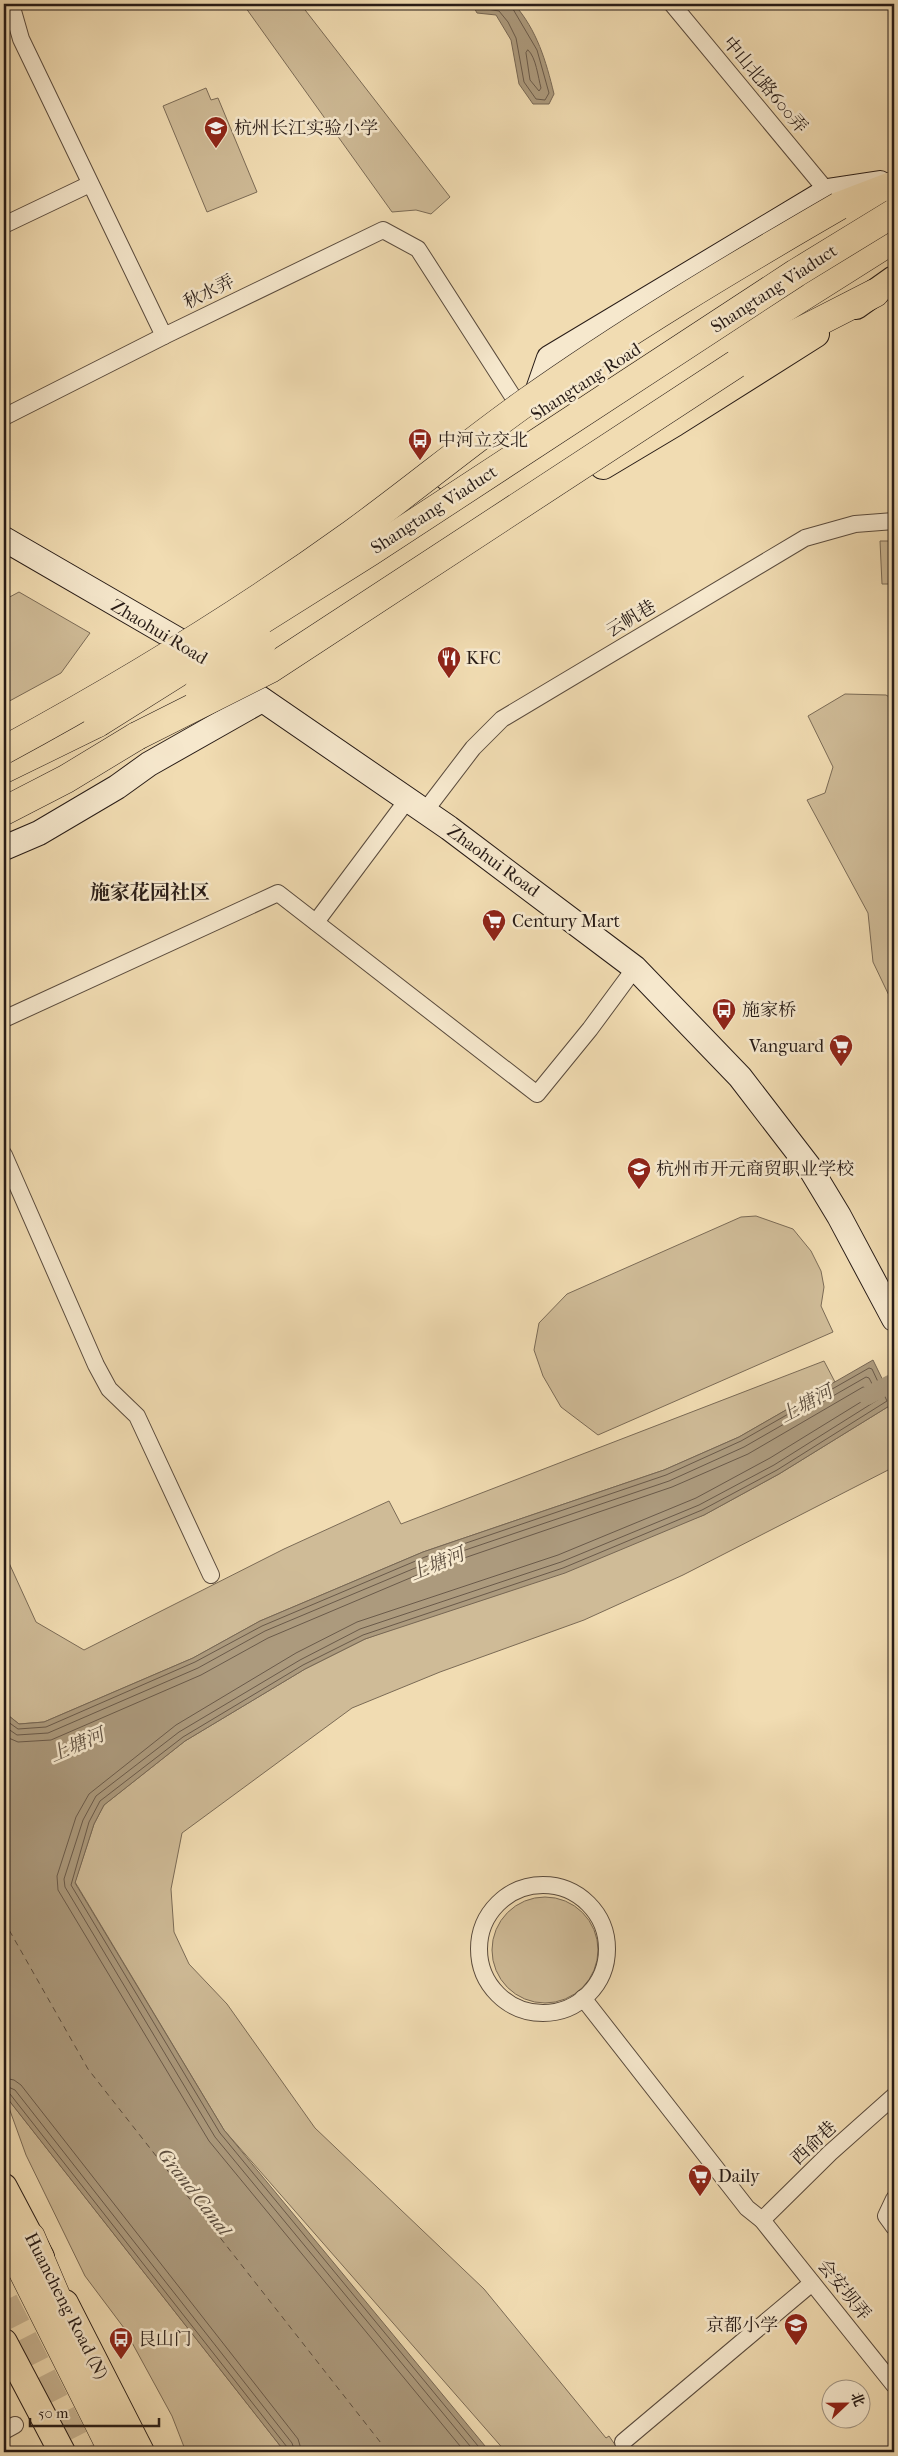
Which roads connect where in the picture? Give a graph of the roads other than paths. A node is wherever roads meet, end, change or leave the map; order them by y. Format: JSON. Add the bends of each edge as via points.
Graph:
{"nodes":[{"id":1,"x":11,"y":4,"type":"edge"},
{"id":2,"x":672,"y":4,"type":"edge"},
{"id":3,"x":894,"y":181,"type":"edge"},
{"id":4,"x":90,"y":184,"type":"junction"},
{"id":5,"x":894,"y":185,"type":"edge"},
{"id":6,"x":894,"y":190,"type":"edge"},
{"id":7,"x":833,"y":198,"type":"junction"},
{"id":8,"x":894,"y":213,"type":"edge"},
{"id":9,"x":4,"y":225,"type":"edge"},
{"id":10,"x":894,"y":239,"type":"edge"},
{"id":11,"x":884,"y":286,"type":"edge"},
{"id":12,"x":164,"y":336,"type":"junction"},
{"id":13,"x":4,"y":417,"type":"edge"},
{"id":14,"x":528,"y":420,"type":"junction"},
{"id":15,"x":894,"y":521,"type":"edge"},
{"id":16,"x":4,"y":539,"type":"edge"},
{"id":17,"x":180,"y":641,"type":"junction"},
{"id":18,"x":232,"y":679,"type":"junction"},
{"id":19,"x":262,"y":700,"type":"junction"},
{"id":20,"x":98,"y":723,"type":"junction"},
{"id":21,"x":29,"y":736,"type":"junction"},
{"id":22,"x":137,"y":736,"type":"junction"},
{"id":23,"x":4,"y":750,"type":"edge"},
{"id":24,"x":4,"y":769,"type":"edge"},
{"id":25,"x":417,"y":805,"type":"junction"},
{"id":26,"x":4,"y":811,"type":"edge"},
{"id":27,"x":4,"y":848,"type":"edge"},
{"id":28,"x":316,"y":922,"type":"junction"},
{"id":29,"x":634,"y":968,"type":"junction"},
{"id":30,"x":4,"y":1019,"type":"edge"},
{"id":31,"x":4,"y":1155,"type":"edge"},
{"id":32,"x":894,"y":1319,"type":"edge"},
{"id":33,"x":211,"y":1575,"type":"dead end"},
{"id":34,"x":583,"y":1998,"type":"junction"},
{"id":35,"x":894,"y":2096,"type":"edge"},
{"id":36,"x":4,"y":2187,"type":"edge"},
{"id":37,"x":894,"y":2198,"type":"edge"},
{"id":38,"x":762,"y":2220,"type":"junction"},
{"id":39,"x":894,"y":2227,"type":"edge"},
{"id":40,"x":4,"y":2234,"type":"edge"},
{"id":41,"x":31,"y":2237,"type":"junction"},
{"id":42,"x":812,"y":2283,"type":"junction"},
{"id":43,"x":4,"y":2342,"type":"edge"},
{"id":44,"x":894,"y":2385,"type":"edge"},
{"id":45,"x":623,"y":2442,"type":"dead end"},
{"id":46,"x":62,"y":2452,"type":"edge"},
{"id":47,"x":113,"y":2452,"type":"edge"},
{"id":48,"x":121,"y":2452,"type":"edge"},
{"id":49,"x":141,"y":2452,"type":"edge"}],
"edges":[{"from":1,"to":4,"type":"street","via":[[21,39]]},
{"from":2,"to":7,"type":"street","name":"中山北路600弄"},
{"from":3,"to":7,"type":"street"},
{"from":4,"to":9,"type":"street"},
{"from":4,"to":12,"type":"street"},
{"from":5,"to":7,"type":"highway"},
{"from":6,"to":14,"type":"main road","name":"Shangtang Road"},
{"from":7,"to":14,"type":"street","via":[[549,358]]},
{"from":7,"to":21,"type":"highway","bridge":true,"via":[[526,403],[353,533],[284,580],[145,671]]},
{"from":8,"to":20,"type":"highway","name":"Shangtang Viaduct","bridge":true,"via":[[370,552]]},
{"from":10,"to":22,"type":"highway","name":"Shangtang Viaduct","bridge":true,"via":[[518,476],[262,643]]},
{"from":11,"to":18,"type":"main road","via":[[798,346],[676,423],[512,519],[385,585]]},
{"from":11,"to":22,"type":"highway","bridge":true,"via":[[736,364],[270,669]]},
{"from":12,"to":13,"type":"street"},
{"from":12,"to":14,"type":"street","name":"秋水弄","via":[[383,230],[418,249]]},
{"from":14,"to":17,"type":"main road","name":"Shangtang Road","via":[[378,529],[269,600]]},
{"from":15,"to":25,"type":"street","name":"云帆巷","via":[[855,524],[805,538],[502,718]]},
{"from":16,"to":17,"type":"street","name":"Zhaohui Road"},
{"from":17,"to":18,"type":"street","name":"Zhaohui Road"},
{"from":18,"to":19,"type":"street","name":"Zhaohui Road"},
{"from":19,"to":25,"type":"street","name":"Zhaohui Road"},
{"from":19,"to":27,"type":"street","via":[[149,764],[39,833]]},
{"from":20,"to":21,"type":"highway","bridge":true},
{"from":20,"to":24,"type":"highway","name":"Shangtang Viaduct"},
{"from":21,"to":23,"type":"highway","bridge":true},
{"from":22,"to":26,"type":"highway","via":[[66,780]]},
{"from":25,"to":28,"type":"street","name":"云帆巷"},
{"from":25,"to":29,"type":"street","name":"Zhaohui Road"},
{"from":28,"to":29,"type":"street","via":[[537,1094]]},
{"from":28,"to":30,"type":"street","via":[[278,893]]},
{"from":29,"to":32,"type":"street","name":"Zhaohui Road","via":[[740,1077],[810,1168]]},
{"from":31,"to":33,"type":"street","via":[[96,1365],[109,1389],[137,1416]]},
{"from":34,"to":34,"type":"street","via":[[601,1976],[607,1956],[605,1935],[598,1916],[584,1900],[566,1889],[546,1885],[526,1887],[507,1895],[491,1910],[484,1923],[478,1951],[483,1973],[494,1991],[511,2005],[531,2013],[553,2013],[574,2006]]},
{"from":34,"to":38,"type":"street","name":"会安坝弄","via":[[746,2208]]},
{"from":35,"to":38,"type":"street","name":"西俞巷"},
{"from":36,"to":41,"type":"main road","name":"Huancheng Road (N)"},
{"from":37,"to":39,"type":"street","via":[[886,2216]]},
{"from":38,"to":42,"type":"street","name":"会安坝弄"},
{"from":40,"to":47,"type":"highway"},
{"from":41,"to":48,"type":"highway"},
{"from":41,"to":49,"type":"main road","name":"Huancheng Road (N)"},
{"from":42,"to":44,"type":"street","name":"会安坝弄"},
{"from":42,"to":45,"type":"street"},
{"from":43,"to":46,"type":"main road"}]}
